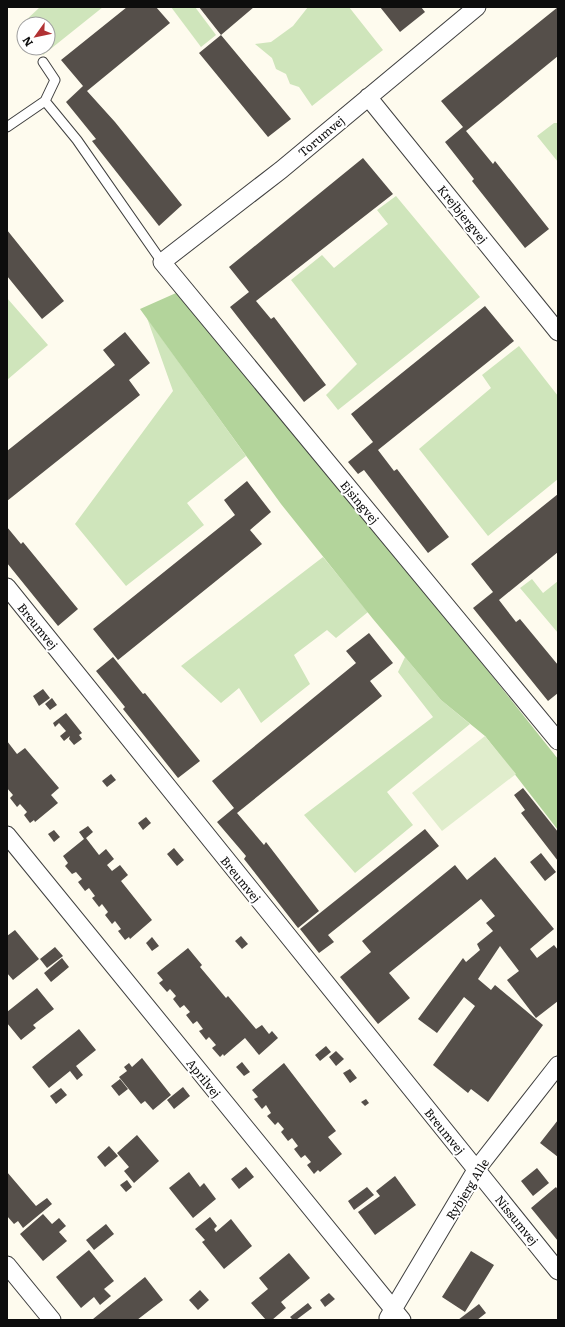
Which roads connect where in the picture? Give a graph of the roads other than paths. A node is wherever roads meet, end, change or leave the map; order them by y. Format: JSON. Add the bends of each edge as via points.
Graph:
{"nodes":[{"id":1,"x":477,"y":7,"type":"edge"},
{"id":2,"x":43,"y":62,"type":"dead end"},
{"id":3,"x":368,"y":97,"type":"junction"},
{"id":4,"x":45,"y":101,"type":"junction"},
{"id":5,"x":7,"y":127,"type":"edge"},
{"id":6,"x":162,"y":262,"type":"junction"},
{"id":7,"x":558,"y":332,"type":"edge"},
{"id":8,"x":7,"y":587,"type":"edge"},
{"id":9,"x":558,"y":741,"type":"edge"},
{"id":10,"x":7,"y":835,"type":"edge"},
{"id":11,"x":558,"y":1065,"type":"edge"},
{"id":12,"x":476,"y":1170,"type":"junction"},
{"id":13,"x":7,"y":1265,"type":"edge"},
{"id":14,"x":558,"y":1271,"type":"edge"},
{"id":15,"x":394,"y":1317,"type":"edge"},
{"id":16,"x":52,"y":1320,"type":"edge"}],
"edges":[{"from":1,"to":3,"type":"street","name":"Torumvej"},
{"from":2,"to":4,"type":"lane","via":[[55,80]]},
{"from":3,"to":6,"type":"street","name":"Torumvej","via":[[281,170]]},
{"from":3,"to":7,"type":"street","name":"Krejbjergvej"},
{"from":4,"to":5,"type":"lane"},
{"from":4,"to":6,"type":"lane","via":[[77,140]]},
{"from":6,"to":9,"type":"street","name":"Ejsingvej"},
{"from":8,"to":12,"type":"street","name":"Breumvej"},
{"from":10,"to":15,"type":"street","name":"Aprilvej"},
{"from":11,"to":12,"type":"street","name":"Rybjerg Alle"},
{"from":12,"to":14,"type":"street","name":"Nissumvej"},
{"from":12,"to":15,"type":"street","name":"Rybjerg Alle"},
{"from":13,"to":16,"type":"street"}]}
